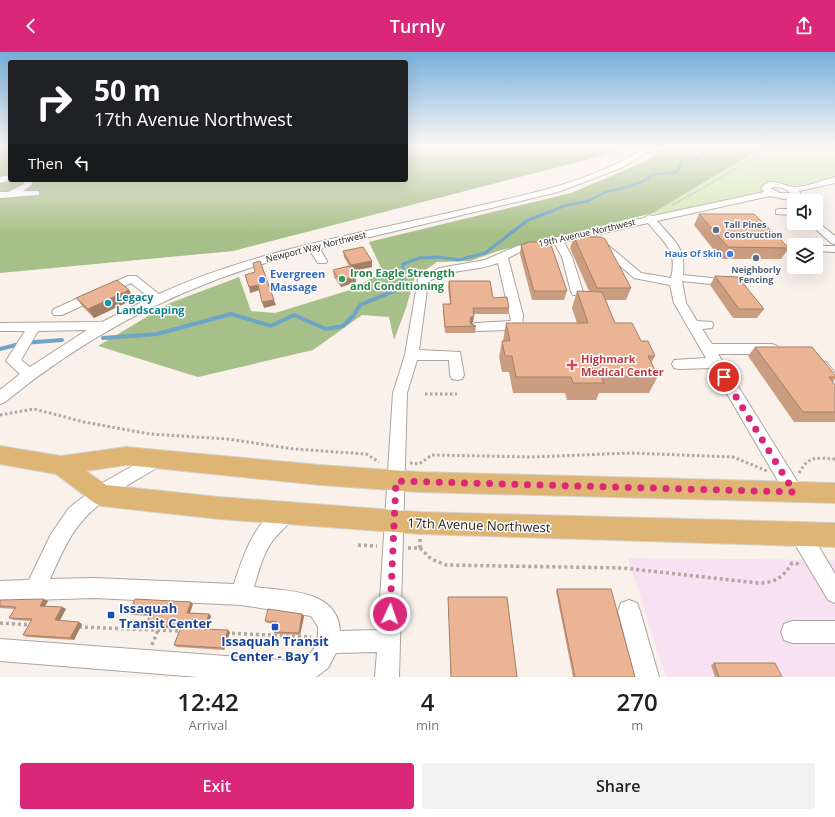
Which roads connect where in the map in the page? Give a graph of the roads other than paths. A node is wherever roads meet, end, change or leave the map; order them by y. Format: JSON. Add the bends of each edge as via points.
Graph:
{"nodes":[{"id":1,"x":598,"y":175,"type":"edge"},
{"id":2,"x":835,"y":180,"type":"edge"},
{"id":3,"x":28,"y":182,"type":"edge"},
{"id":4,"x":36,"y":193,"type":"dead end"},
{"id":5,"x":775,"y":194,"type":"junction"},
{"id":6,"x":794,"y":194,"type":"edge"},
{"id":7,"x":799,"y":194,"type":"edge"},
{"id":8,"x":4,"y":195,"type":"edge"},
{"id":9,"x":787,"y":196,"type":"edge"},
{"id":10,"x":787,"y":202,"type":"edge"},
{"id":11,"x":779,"y":212,"type":"dead end"},
{"id":12,"x":787,"y":212,"type":"edge"},
{"id":13,"x":649,"y":218,"type":"junction"},
{"id":14,"x":823,"y":220,"type":"edge"},
{"id":15,"x":834,"y":229,"type":"edge"},
{"id":16,"x":822,"y":230,"type":"edge"},
{"id":17,"x":586,"y":234,"type":"junction"},
{"id":18,"x":558,"y":240,"type":"junction"},
{"id":19,"x":835,"y":241,"type":"edge"},
{"id":20,"x":313,"y":247,"type":"junction"},
{"id":21,"x":823,"y":249,"type":"edge"},
{"id":22,"x":835,"y":249,"type":"edge"},
{"id":23,"x":276,"y":256,"type":"junction"},
{"id":24,"x":502,"y":256,"type":"junction"},
{"id":25,"x":322,"y":261,"type":"dead end"},
{"id":26,"x":282,"y":269,"type":"dead end"},
{"id":27,"x":676,"y":280,"type":"junction"},
{"id":28,"x":730,"y":283,"type":"edge"},
{"id":29,"x":577,"y":292,"type":"edge"},
{"id":30,"x":158,"y":299,"type":"junction"},
{"id":31,"x":58,"y":312,"type":"dead end"},
{"id":32,"x":693,"y":325,"type":"junction"},
{"id":33,"x":707,"y":325,"type":"dead end"},
{"id":34,"x":35,"y":326,"type":"junction"},
{"id":35,"x":104,"y":326,"type":"junction"},
{"id":36,"x":0,"y":327,"type":"edge"},
{"id":37,"x":477,"y":327,"type":"edge"},
{"id":38,"x":786,"y":349,"type":"edge"},
{"id":39,"x":412,"y":355,"type":"junction"},
{"id":40,"x":813,"y":355,"type":"edge"},
{"id":41,"x":711,"y":356,"type":"junction"},
{"id":42,"x":679,"y":364,"type":"dead end"},
{"id":43,"x":30,"y":374,"type":"junction"},
{"id":44,"x":457,"y":374,"type":"dead end"},
{"id":45,"x":835,"y":382,"type":"edge"},
{"id":46,"x":0,"y":398,"type":"edge"},
{"id":47,"x":0,"y":455,"type":"edge"},
{"id":48,"x":157,"y":459,"type":"junction"},
{"id":49,"x":62,"y":466,"type":"junction"},
{"id":50,"x":396,"y":481,"type":"junction"},
{"id":51,"x":797,"y":482,"type":"junction"},
{"id":52,"x":835,"y":493,"type":"edge"},
{"id":53,"x":100,"y":495,"type":"junction"},
{"id":54,"x":286,"y":513,"type":"junction"},
{"id":55,"x":394,"y":522,"type":"junction"},
{"id":56,"x":800,"y":534,"type":"junction"},
{"id":57,"x":835,"y":535,"type":"edge"},
{"id":58,"x":35,"y":590,"type":"junction"},
{"id":59,"x":0,"y":591,"type":"edge"},
{"id":60,"x":835,"y":593,"type":"edge"},
{"id":61,"x":240,"y":595,"type":"junction"},
{"id":62,"x":629,"y":611,"type":"dead end"},
{"id":63,"x":792,"y":632,"type":"dead end"},
{"id":64,"x":835,"y":632,"type":"edge"},
{"id":65,"x":322,"y":640,"type":"junction"},
{"id":66,"x":389,"y":641,"type":"junction"},
{"id":67,"x":0,"y":650,"type":"edge"},
{"id":68,"x":387,"y":677,"type":"edge"},
{"id":69,"x":647,"y":677,"type":"edge"}],
"edges":[{"from":1,"to":20,"type":"street","name":"Newport Way Northwest","via":[[555,190]]},
{"from":2,"to":7,"type":"street"},
{"from":3,"to":8,"type":"street","via":[[25,188]]},
{"from":4,"to":8,"type":"street"},
{"from":5,"to":6,"type":"street","via":[[765,188],[769,185],[780,185]]},
{"from":5,"to":9,"type":"street","name":"19th Avenue Northwest"},
{"from":5,"to":10,"type":"street"},
{"from":5,"to":13,"type":"street","name":"19th Avenue Northwest"},
{"from":11,"to":12,"type":"street"},
{"from":13,"to":17,"type":"street","name":"19th Avenue Northwest"},
{"from":13,"to":27,"type":"street","via":[[677,251],[679,261]]},
{"from":14,"to":15,"type":"street"},
{"from":16,"to":19,"type":"street"},
{"from":17,"to":18,"type":"street","name":"19th Avenue Northwest"},
{"from":17,"to":27,"type":"street","via":[[617,256],[638,276]]},
{"from":18,"to":24,"type":"street","name":"19th Avenue Northwest","via":[[521,248]]},
{"from":18,"to":29,"type":"street","via":[[567,257]]},
{"from":20,"to":23,"type":"street","name":"Newport Way Northwest"},
{"from":20,"to":25,"type":"street"},
{"from":21,"to":22,"type":"street"},
{"from":23,"to":26,"type":"street"},
{"from":23,"to":30,"type":"street","name":"Newport Way Northwest","via":[[230,270]]},
{"from":24,"to":37,"type":"street","via":[[517,323],[509,326]]},
{"from":24,"to":39,"type":"street","name":"19th Avenue Northwest","via":[[483,264],[444,270],[422,281]]},
{"from":27,"to":28,"type":"street"},
{"from":27,"to":32,"type":"street"},
{"from":30,"to":31,"type":"street","via":[[132,278]]},
{"from":30,"to":35,"type":"street","name":"Newport Way Northwest"},
{"from":32,"to":33,"type":"street"},
{"from":32,"to":41,"type":"street"},
{"from":34,"to":35,"type":"street"},
{"from":34,"to":36,"type":"street"},
{"from":34,"to":43,"type":"street","via":[[13,361]]},
{"from":35,"to":43,"type":"street","name":"Newport Way Northwest"},
{"from":38,"to":41,"type":"street"},
{"from":39,"to":44,"type":"street","via":[[455,355]]},
{"from":39,"to":50,"type":"street","via":[[400,394]]},
{"from":40,"to":45,"type":"street"},
{"from":41,"to":42,"type":"street"},
{"from":41,"to":51,"type":"street"},
{"from":43,"to":46,"type":"street","name":"Newport Way Northwest"},
{"from":47,"to":49,"type":"main road"},
{"from":48,"to":49,"type":"main road","via":[[126,456]]},
{"from":48,"to":50,"type":"main road"},
{"from":48,"to":53,"type":"street"},
{"from":49,"to":53,"type":"main road"},
{"from":50,"to":51,"type":"main road"},
{"from":50,"to":55,"type":"street"},
{"from":51,"to":52,"type":"main road"},
{"from":53,"to":54,"type":"main road","name":"17th Avenue Northwest"},
{"from":53,"to":58,"type":"street","via":[[84,506],[68,526]]},
{"from":54,"to":55,"type":"main road","name":"17th Avenue Northwest"},
{"from":54,"to":61,"type":"street","via":[[258,545]]},
{"from":55,"to":56,"type":"main road","name":"17th Avenue Northwest"},
{"from":55,"to":66,"type":"street"},
{"from":56,"to":57,"type":"main road","name":"17th Avenue Northwest"},
{"from":56,"to":60,"type":"street"},
{"from":58,"to":59,"type":"street"},
{"from":58,"to":61,"type":"street","via":[[94,588]]},
{"from":61,"to":65,"type":"street","via":[[316,608],[328,621],[330,634]]},
{"from":62,"to":69,"type":"street"},
{"from":63,"to":64,"type":"street"},
{"from":65,"to":66,"type":"street"},
{"from":65,"to":67,"type":"street","via":[[327,649],[319,662],[307,670],[293,673]]},
{"from":66,"to":68,"type":"street"}]}
